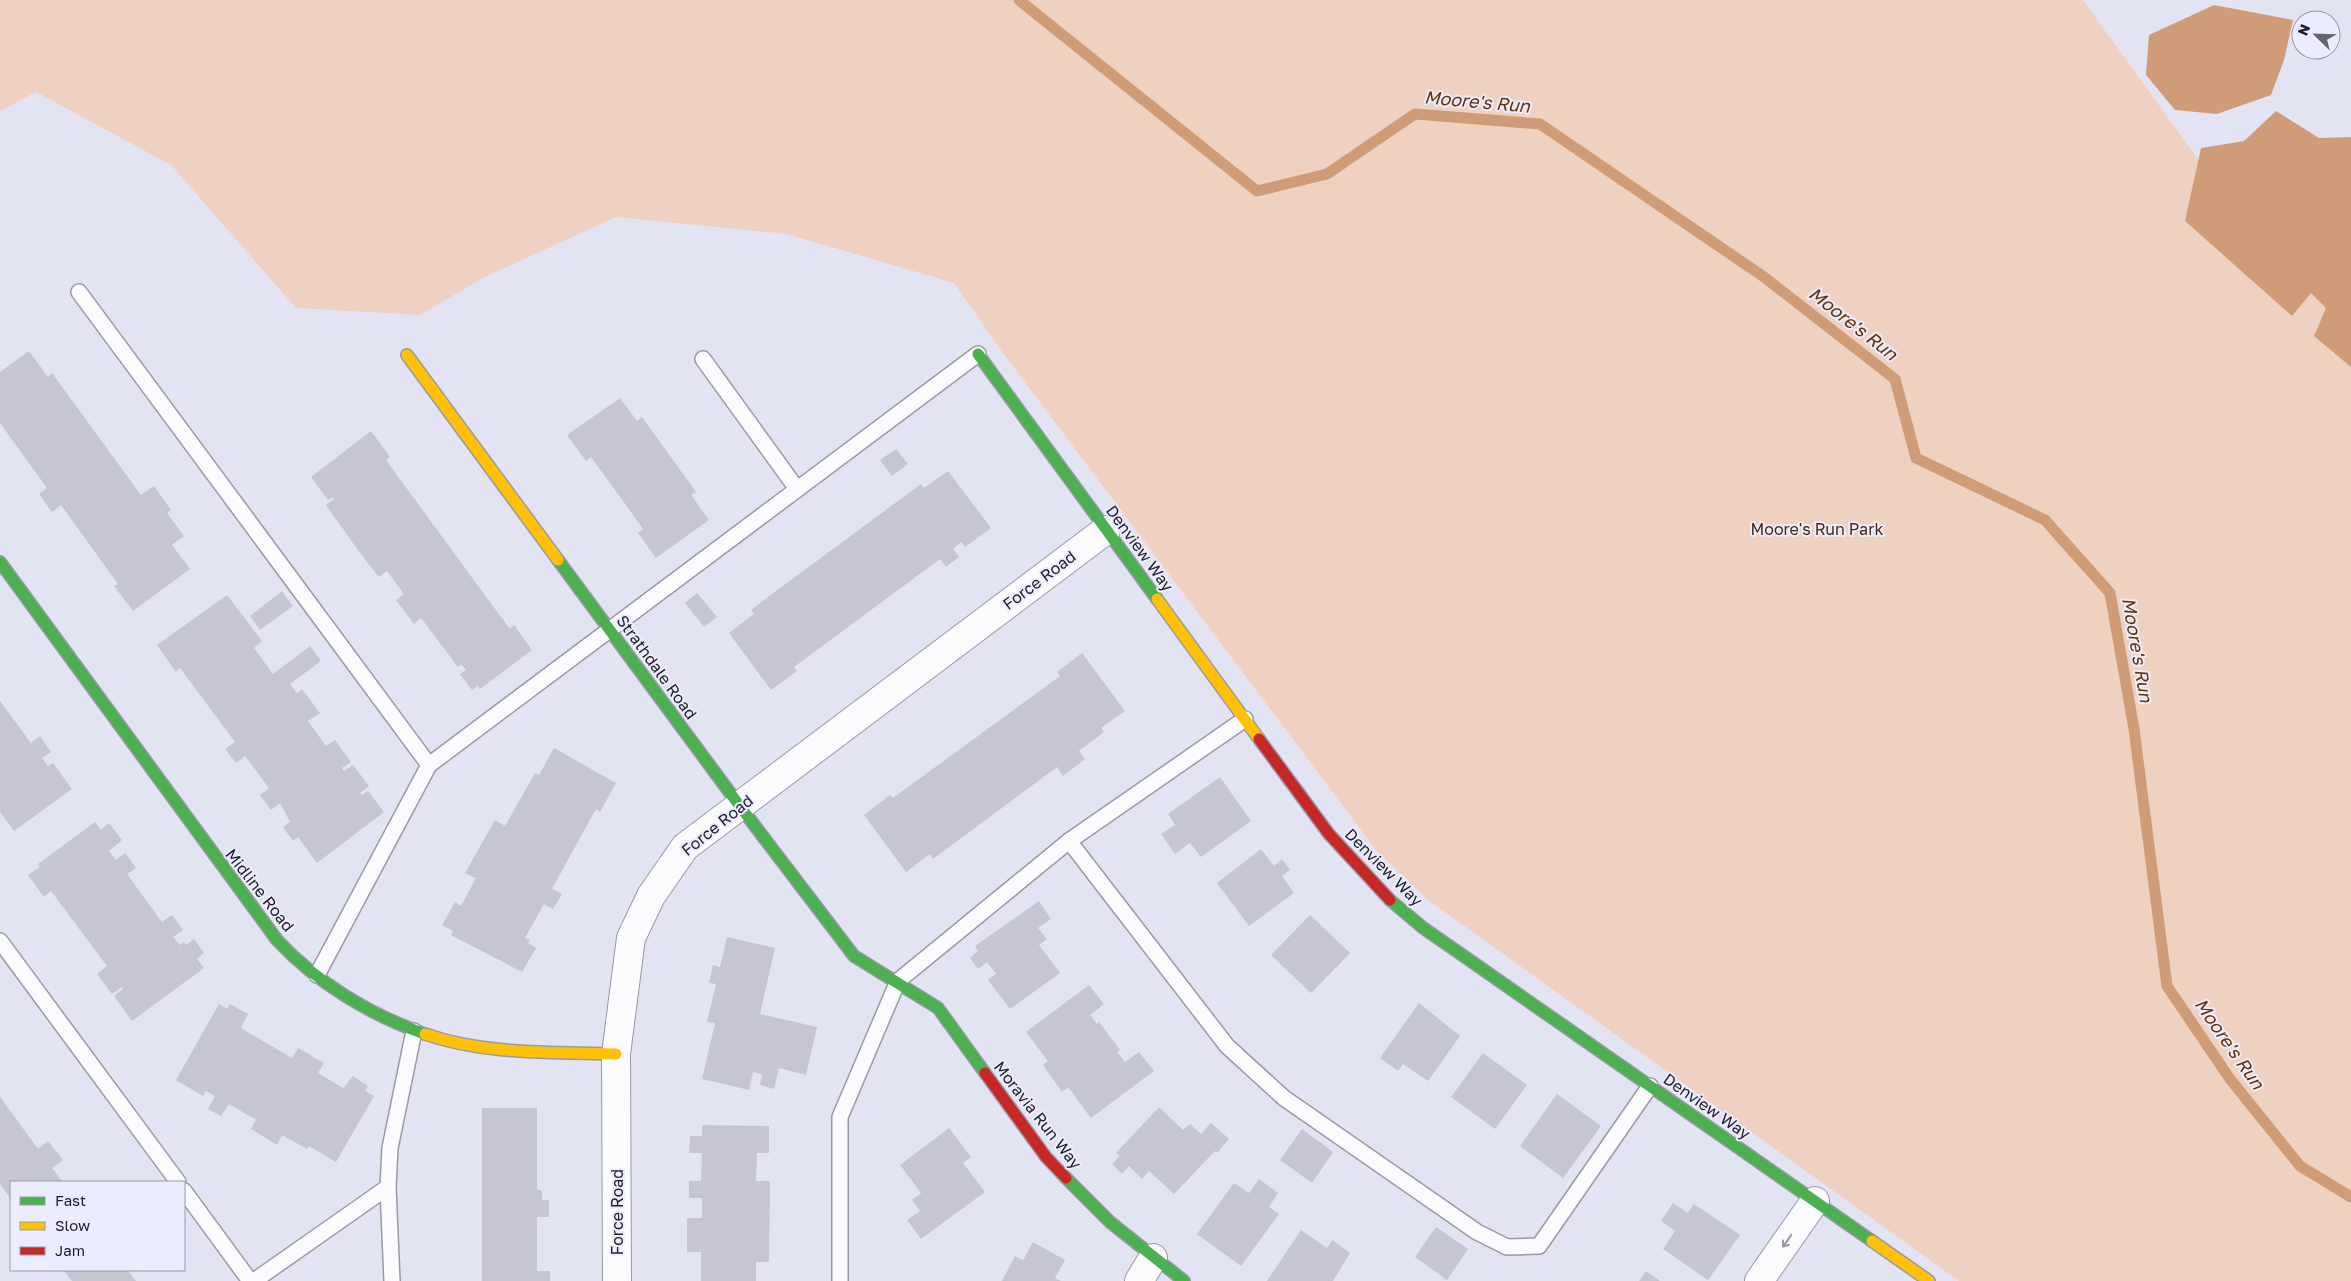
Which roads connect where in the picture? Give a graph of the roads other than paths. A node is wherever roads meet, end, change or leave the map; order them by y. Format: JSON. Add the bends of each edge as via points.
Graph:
{"nodes":[{"id":1,"x":79,"y":292,"type":"dead end"},
{"id":2,"x":978,"y":354,"type":"joint"},
{"id":3,"x":407,"y":355,"type":"dead end"},
{"id":4,"x":702,"y":359,"type":"dead end"},
{"id":5,"x":797,"y":489,"type":"junction"},
{"id":6,"x":1106,"y":530,"type":"junction"},
{"id":7,"x":0,"y":562,"type":"edge"},
{"id":8,"x":5,"y":579,"type":"edge"},
{"id":9,"x":609,"y":630,"type":"junction"},
{"id":10,"x":1245,"y":719,"type":"junction"},
{"id":11,"x":429,"y":765,"type":"junction"},
{"id":12,"x":739,"y":805,"type":"junction"},
{"id":13,"x":1069,"y":841,"type":"junction"},
{"id":14,"x":0,"y":941,"type":"edge"},
{"id":15,"x":317,"y":975,"type":"junction"},
{"id":16,"x":898,"y":982,"type":"junction"},
{"id":17,"x":414,"y":1031,"type":"junction"},
{"id":18,"x":616,"y":1054,"type":"junction"},
{"id":19,"x":1650,"y":1086,"type":"junction"},
{"id":20,"x":177,"y":1181,"type":"edge"},
{"id":21,"x":388,"y":1187,"type":"junction"},
{"id":22,"x":185,"y":1192,"type":"edge"},
{"id":23,"x":1815,"y":1201,"type":"junction"},
{"id":24,"x":1153,"y":1258,"type":"junction"},
{"id":25,"x":250,"y":1281,"type":"edge"},
{"id":26,"x":254,"y":1281,"type":"edge"},
{"id":27,"x":392,"y":1281,"type":"edge"},
{"id":28,"x":617,"y":1281,"type":"edge"},
{"id":29,"x":840,"y":1281,"type":"edge"},
{"id":30,"x":1139,"y":1281,"type":"edge"},
{"id":31,"x":1184,"y":1281,"type":"edge"},
{"id":32,"x":1759,"y":1281,"type":"edge"},
{"id":33,"x":1929,"y":1281,"type":"edge"}],
"edges":[{"from":1,"to":11,"type":"lane"},
{"from":2,"to":5,"type":"lane"},
{"from":2,"to":6,"type":"street","name":"Denview Way"},
{"from":3,"to":9,"type":"street","name":"Strathdale Road"},
{"from":4,"to":5,"type":"lane"},
{"from":5,"to":9,"type":"lane"},
{"from":6,"to":10,"type":"street","name":"Denview Way"},
{"from":6,"to":12,"type":"street","name":"Force Road"},
{"from":7,"to":8,"type":"street","name":"Midline Road"},
{"from":8,"to":15,"type":"street","name":"Midline Road","via":[[281,945]]},
{"from":9,"to":11,"type":"lane"},
{"from":9,"to":12,"type":"street","name":"Strathdale Road"},
{"from":10,"to":13,"type":"lane"},
{"from":10,"to":19,"type":"street","name":"Denview Way","via":[[1329,834],[1388,898],[1422,927]]},
{"from":11,"to":15,"type":"lane"},
{"from":12,"to":16,"type":"street","name":"Strathdale Road","via":[[854,956]]},
{"from":12,"to":18,"type":"street","name":"Force Road","via":[[685,847],[651,896],[631,938]]},
{"from":13,"to":16,"type":"lane"},
{"from":13,"to":19,"type":"lane","via":[[1234,1052],[1284,1098],[1477,1232],[1507,1248],[1539,1246]]},
{"from":14,"to":20,"type":"lane"},
{"from":15,"to":17,"type":"street","name":"Midline Road","via":[[354,1000]]},
{"from":16,"to":24,"type":"street","name":"Moravia Run Way","via":[[938,1008],[1046,1157],[1110,1222]]},
{"from":16,"to":29,"type":"lane","via":[[840,1117]]},
{"from":17,"to":18,"type":"street","name":"Midline Road","via":[[455,1043],[506,1049]]},
{"from":17,"to":21,"type":"lane","via":[[390,1148]]},
{"from":18,"to":28,"type":"street","name":"Force Road"},
{"from":19,"to":23,"type":"street","name":"Denview Way"},
{"from":21,"to":26,"type":"lane"},
{"from":21,"to":27,"type":"lane"},
{"from":22,"to":25,"type":"lane"},
{"from":23,"to":32,"type":"street","one_way":true},
{"from":23,"to":33,"type":"street","name":"Denview Way"},
{"from":24,"to":30,"type":"street"},
{"from":24,"to":31,"type":"street","name":"Moravia Run Way"}]}
